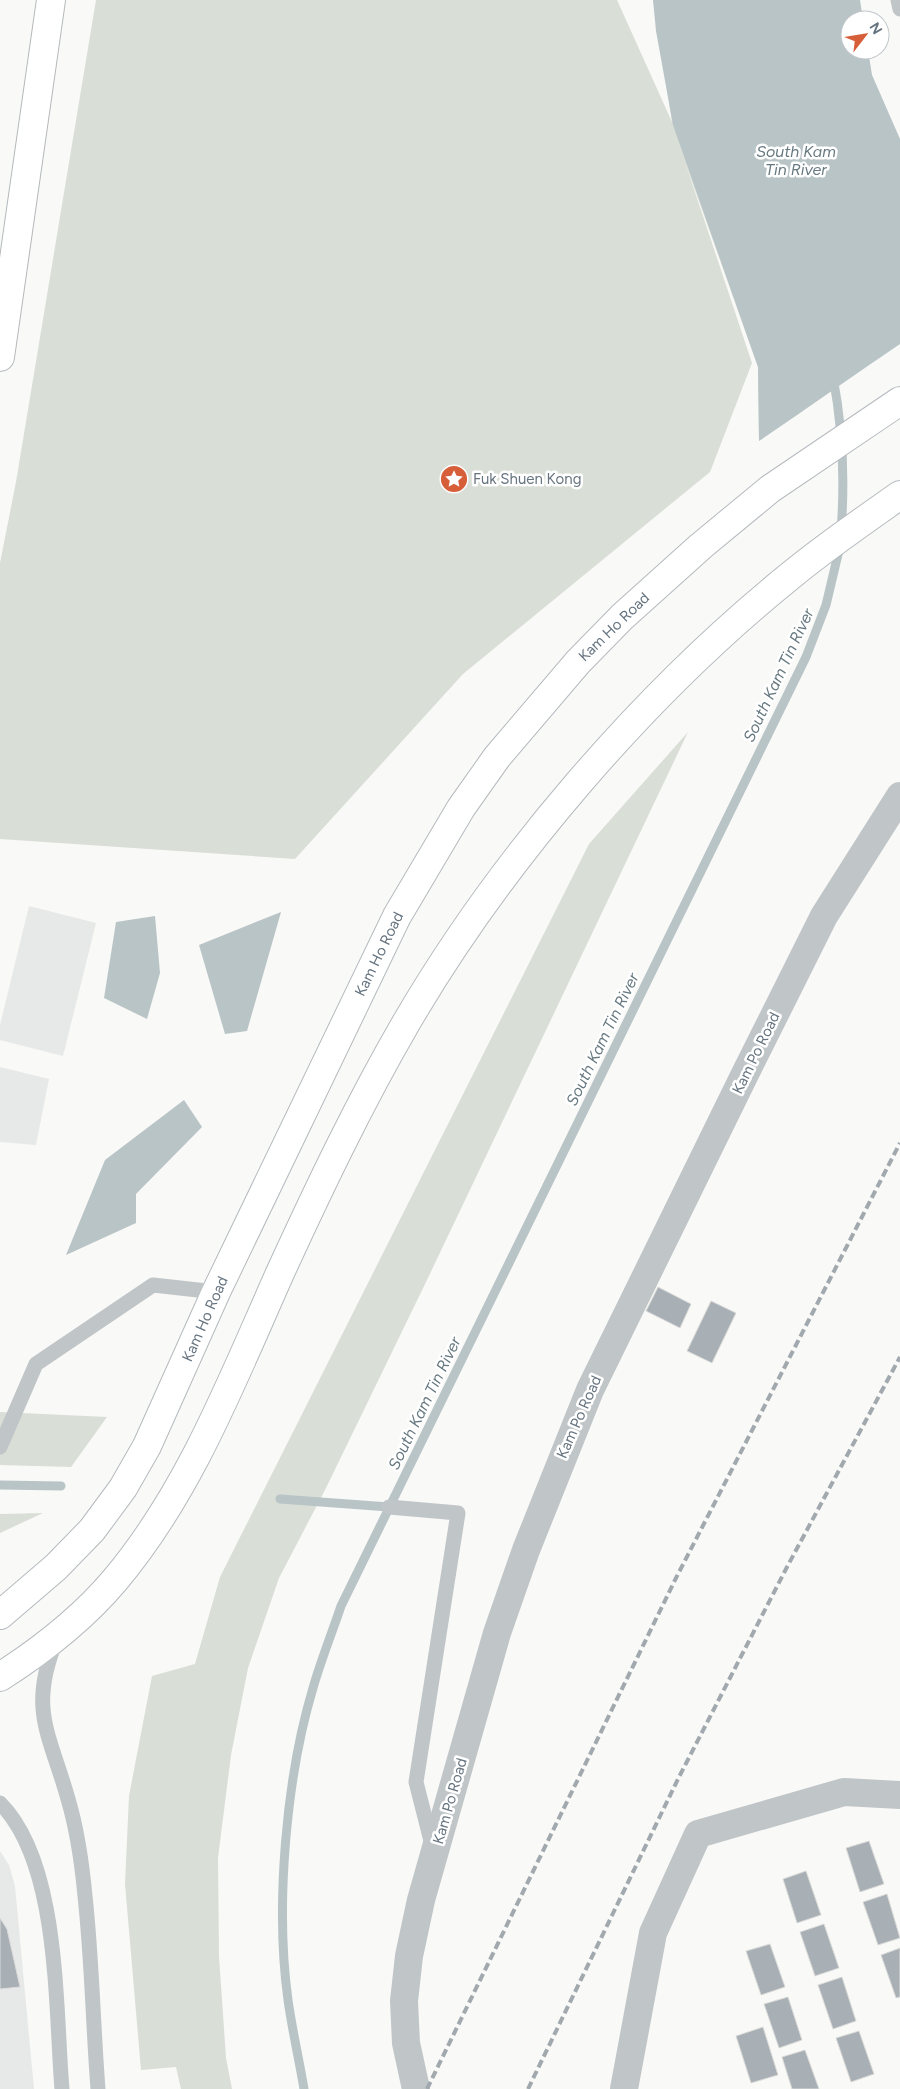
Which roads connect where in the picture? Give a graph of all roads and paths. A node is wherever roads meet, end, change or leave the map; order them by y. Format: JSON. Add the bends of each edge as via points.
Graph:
{"nodes":[{"id":1,"x":51,"y":0,"type":"edge"},
{"id":2,"x":898,"y":0,"type":"edge"},
{"id":3,"x":900,"y":9,"type":"edge"},
{"id":4,"x":0,"y":357,"type":"edge"},
{"id":5,"x":900,"y":401,"type":"edge"},
{"id":6,"x":900,"y":495,"type":"edge"},
{"id":7,"x":900,"y":796,"type":"edge"},
{"id":8,"x":216,"y":1292,"type":"junction"},
{"id":9,"x":0,"y":1447,"type":"edge"},
{"id":10,"x":389,"y":1507,"type":"dead end"},
{"id":11,"x":0,"y":1615,"type":"edge"},
{"id":12,"x":59,"y":1635,"type":"junction"},
{"id":13,"x":0,"y":1677,"type":"edge"},
{"id":14,"x":900,"y":1795,"type":"edge"},
{"id":15,"x":0,"y":1803,"type":"edge"},
{"id":16,"x":435,"y":1854,"type":"junction"},
{"id":17,"x":62,"y":2089,"type":"edge"},
{"id":18,"x":98,"y":2089,"type":"edge"},
{"id":19,"x":416,"y":2089,"type":"edge"},
{"id":20,"x":624,"y":2089,"type":"edge"}],
"edges":[{"from":1,"to":4,"type":"main road"},
{"from":2,"to":3,"type":"lane"},
{"from":5,"to":8,"type":"main road","name":"Kam Ho Road","via":[[770,489],[700,546],[622,617],[536,708],[461,808],[397,916]]},
{"from":6,"to":12,"type":"main road","via":[[819,553],[720,636],[605,754],[518,858],[408,1021],[330,1164],[181,1486],[113,1583]]},
{"from":7,"to":16,"type":"street","name":"Kam Po Road","via":[[824,916],[590,1390],[559,1464],[497,1633]]},
{"from":8,"to":9,"type":"lane","via":[[153,1285],[36,1364]]},
{"from":8,"to":11,"type":"main road","name":"Kam Ho Road","via":[[147,1446],[123,1488],[92,1530],[56,1568]]},
{"from":10,"to":16,"type":"lane","via":[[458,1513],[416,1782]]},
{"from":12,"to":13,"type":"main road"},
{"from":12,"to":18,"type":"lane","via":[[49,1658],[42,1704],[49,1744],[69,1800],[85,1895]]},
{"from":14,"to":20,"type":"street","via":[[844,1792],[698,1834],[653,1933]]},
{"from":15,"to":17,"type":"lane","via":[[21,1829],[39,1873],[46,1905]]},
{"from":16,"to":19,"type":"street","name":"Kam Po Road","via":[[410,1956],[404,2001],[406,2043]]}]}
